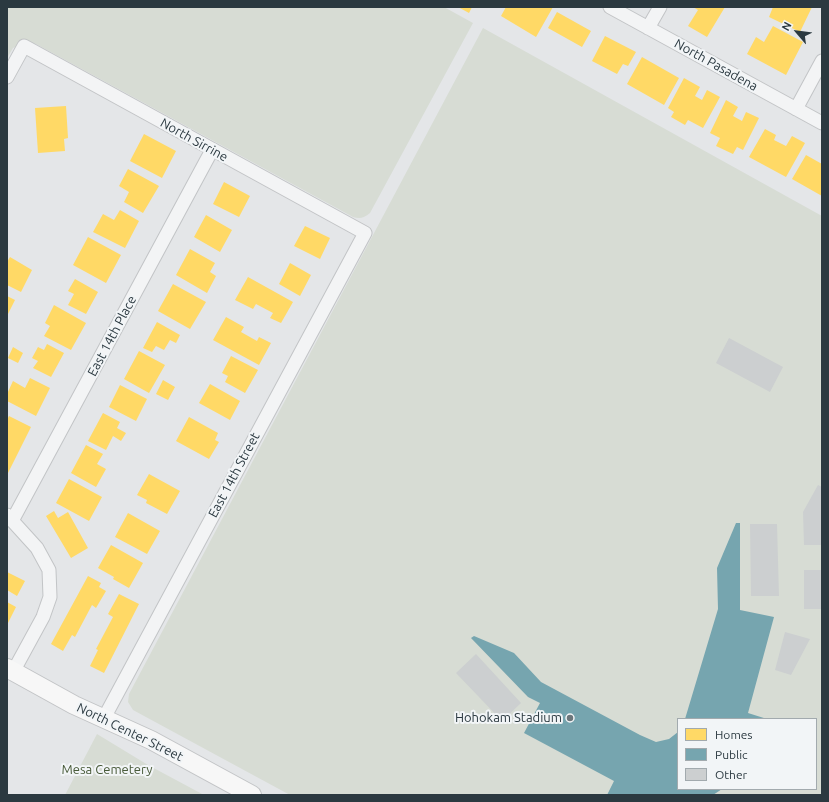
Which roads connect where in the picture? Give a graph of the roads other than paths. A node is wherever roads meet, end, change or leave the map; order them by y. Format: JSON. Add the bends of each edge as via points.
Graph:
{"nodes":[{"id":1,"x":610,"y":7,"type":"edge"},
{"id":2,"x":660,"y":7,"type":"edge"},
{"id":3,"x":648,"y":28,"type":"junction"},
{"id":4,"x":822,"y":61,"type":"edge"},
{"id":5,"x":7,"y":77,"type":"edge"},
{"id":6,"x":796,"y":109,"type":"junction"},
{"id":7,"x":822,"y":123,"type":"edge"},
{"id":8,"x":212,"y":150,"type":"junction"},
{"id":9,"x":365,"y":233,"type":"joint"},
{"id":10,"x":10,"y":518,"type":"edge"},
{"id":11,"x":10,"y":670,"type":"edge"},
{"id":12,"x":104,"y":718,"type":"junction"},
{"id":13,"x":252,"y":795,"type":"edge"}],
"edges":[{"from":1,"to":3,"type":"street","name":"North Pasadena"},
{"from":2,"to":3,"type":"street"},
{"from":3,"to":6,"type":"street","name":"North Pasadena"},
{"from":4,"to":6,"type":"street"},
{"from":5,"to":8,"type":"street","name":"North Sirrine","via":[[24,46]]},
{"from":6,"to":7,"type":"street","name":"North Pasadena"},
{"from":8,"to":9,"type":"street","name":"North Sirrine"},
{"from":8,"to":10,"type":"street","name":"East 14th Place"},
{"from":9,"to":12,"type":"street","name":"East 14th Street"},
{"from":10,"to":11,"type":"street","via":[[37,548],[49,570],[50,597],[44,617]]},
{"from":11,"to":12,"type":"street","name":"North Center Street","via":[[74,705]]},
{"from":12,"to":13,"type":"street","name":"North Center Street","via":[[151,740]]}]}
